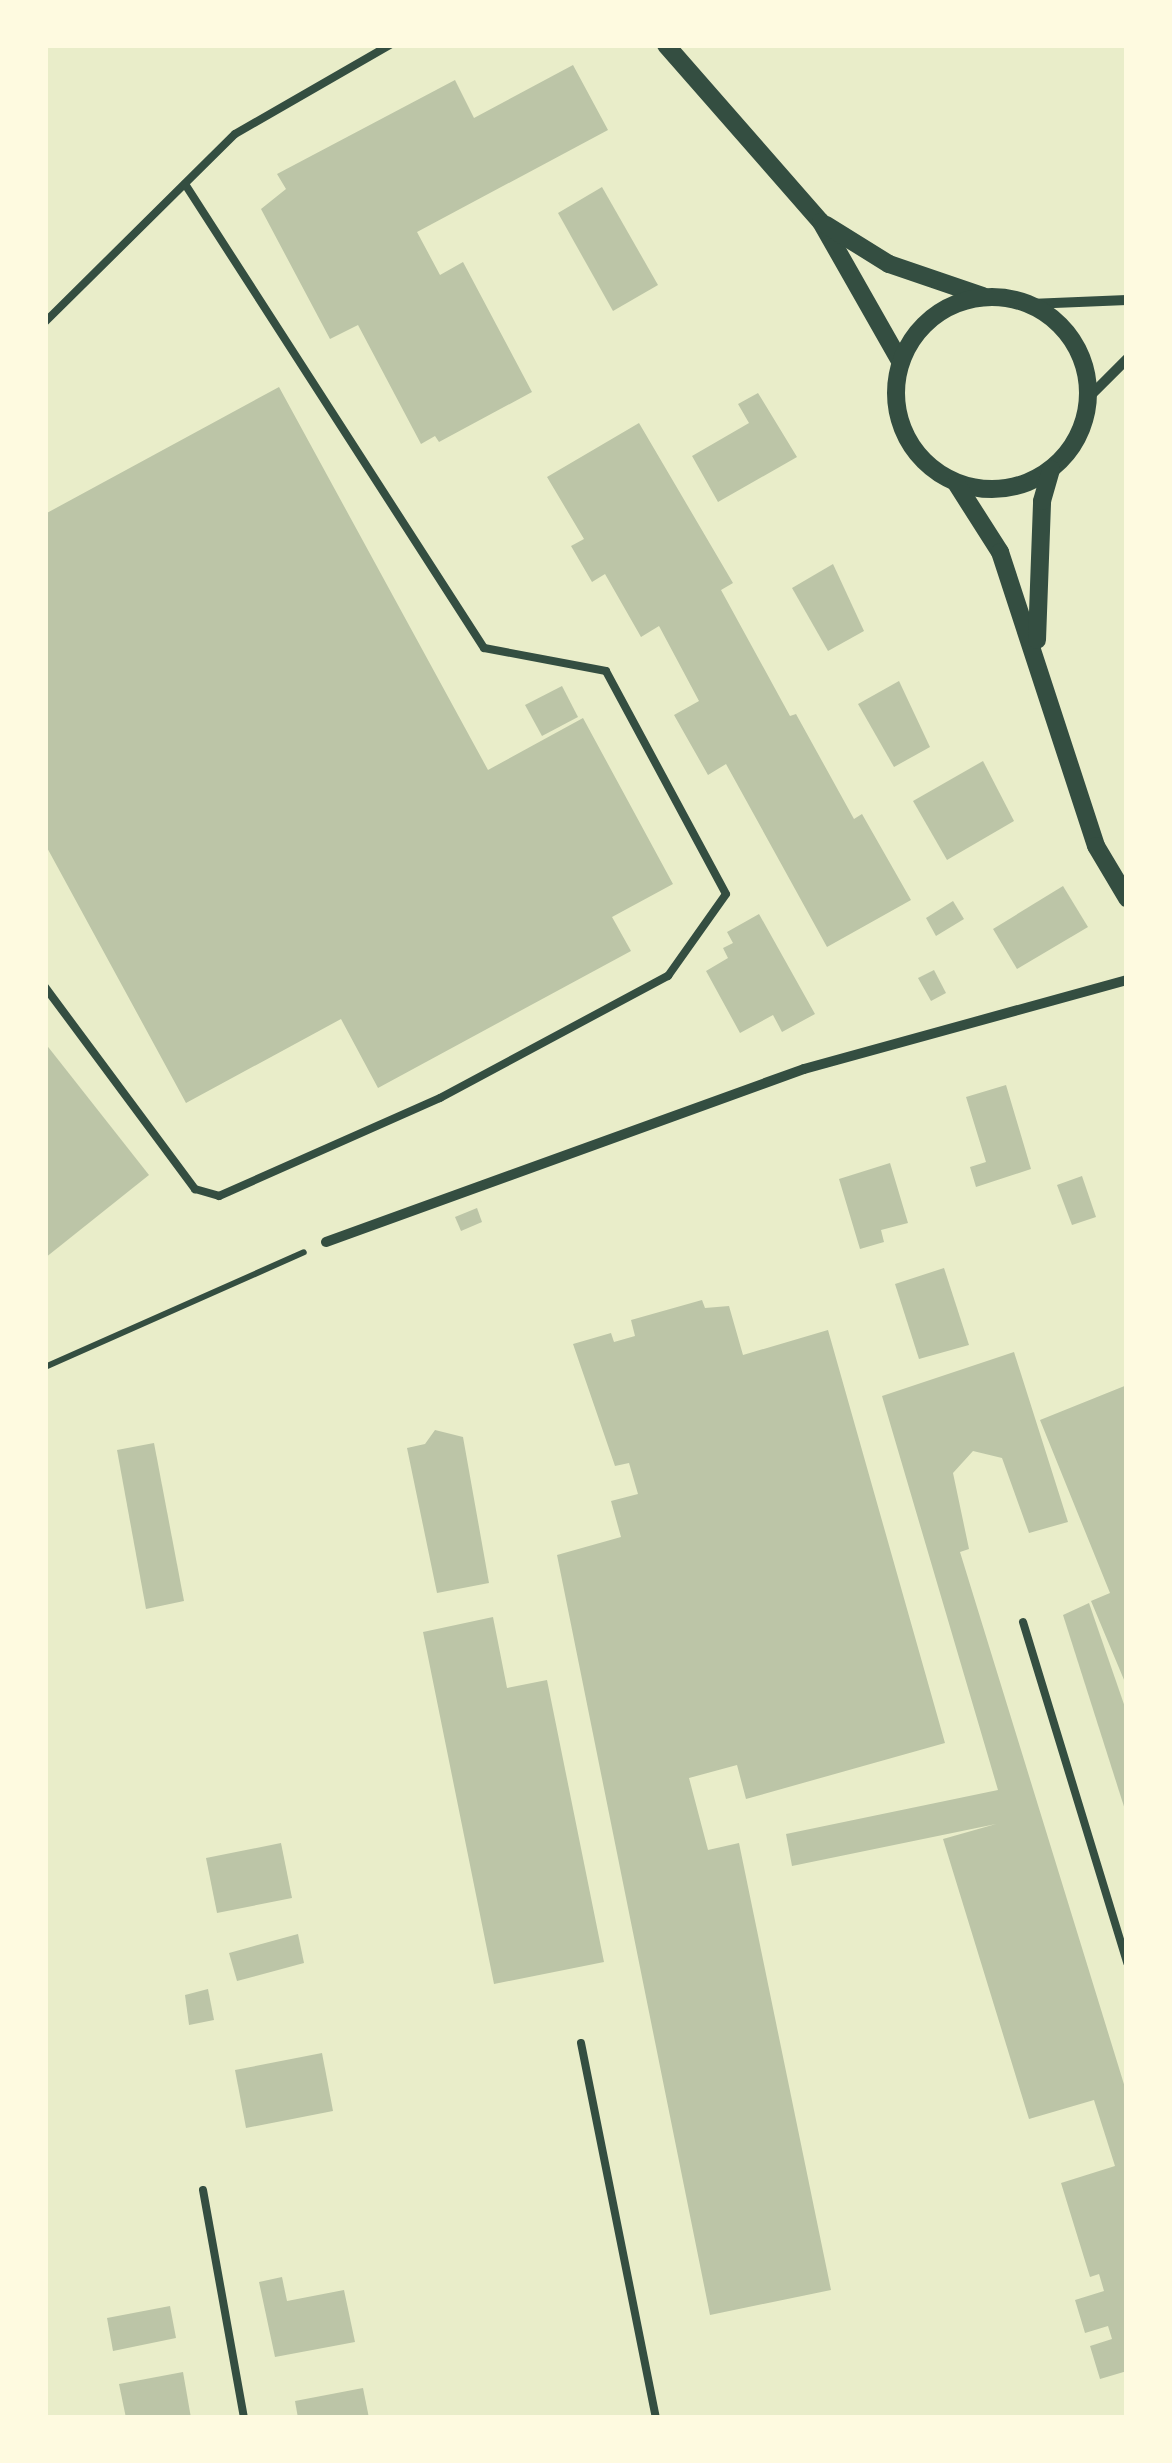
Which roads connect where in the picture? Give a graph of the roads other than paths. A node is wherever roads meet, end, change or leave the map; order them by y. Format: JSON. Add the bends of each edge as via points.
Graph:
{"nodes":[{"id":1,"x":390,"y":45,"type":"edge"},
{"id":2,"x":666,"y":45,"type":"edge"},
{"id":3,"x":185,"y":184,"type":"junction"},
{"id":4,"x":821,"y":222,"type":"junction"},
{"id":5,"x":985,"y":296,"type":"junction"},
{"id":6,"x":1127,"y":300,"type":"edge"},
{"id":7,"x":1030,"y":304,"type":"junction"},
{"id":8,"x":45,"y":322,"type":"edge"},
{"id":9,"x":1127,"y":358,"type":"edge"},
{"id":10,"x":900,"y":361,"type":"junction"},
{"id":11,"x":1088,"y":398,"type":"junction"},
{"id":12,"x":1051,"y":469,"type":"junction"},
{"id":13,"x":956,"y":483,"type":"junction"},
{"id":14,"x":1036,"y":656,"type":"junction"},
{"id":15,"x":1127,"y":898,"type":"edge"},
{"id":16,"x":1127,"y":980,"type":"edge"},
{"id":17,"x":45,"y":986,"type":"edge"},
{"id":18,"x":326,"y":1242,"type":"road end"},
{"id":19,"x":1023,"y":1622,"type":"dead end"},
{"id":20,"x":1127,"y":1963,"type":"edge"},
{"id":21,"x":580,"y":2043,"type":"dead end"},
{"id":22,"x":203,"y":2190,"type":"dead end"},
{"id":23,"x":244,"y":2418,"type":"edge"},
{"id":24,"x":656,"y":2418,"type":"edge"}],
"edges":[{"from":1,"to":3,"type":"lane","via":[[235,134]]},
{"from":2,"to":4,"type":"street"},
{"from":3,"to":8,"type":"lane"},
{"from":3,"to":17,"type":"lane","via":[[484,648],[606,671],[726,894],[668,976],[440,1098],[219,1196],[195,1189]]},
{"from":4,"to":5,"type":"street","via":[[889,264]]},
{"from":4,"to":10,"type":"street"},
{"from":5,"to":7,"type":"street"},
{"from":5,"to":10,"type":"street","via":[[933,316]]},
{"from":6,"to":7,"type":"street"},
{"from":7,"to":11,"type":"street","via":[[1074,342]]},
{"from":9,"to":11,"type":"street"},
{"from":10,"to":13,"type":"street","via":[[898,419],[930,468]]},
{"from":11,"to":12,"type":"street","via":[[1070,450]]},
{"from":12,"to":13,"type":"street","via":[[1022,485],[988,490]]},
{"from":12,"to":14,"type":"street","via":[[1038,556]]},
{"from":13,"to":14,"type":"street","via":[[1000,552]]},
{"from":14,"to":15,"type":"street","via":[[1096,846]]},
{"from":16,"to":18,"type":"street","via":[[804,1069]]},
{"from":19,"to":20,"type":"lane"},
{"from":21,"to":24,"type":"lane"},
{"from":22,"to":23,"type":"lane"}]}
